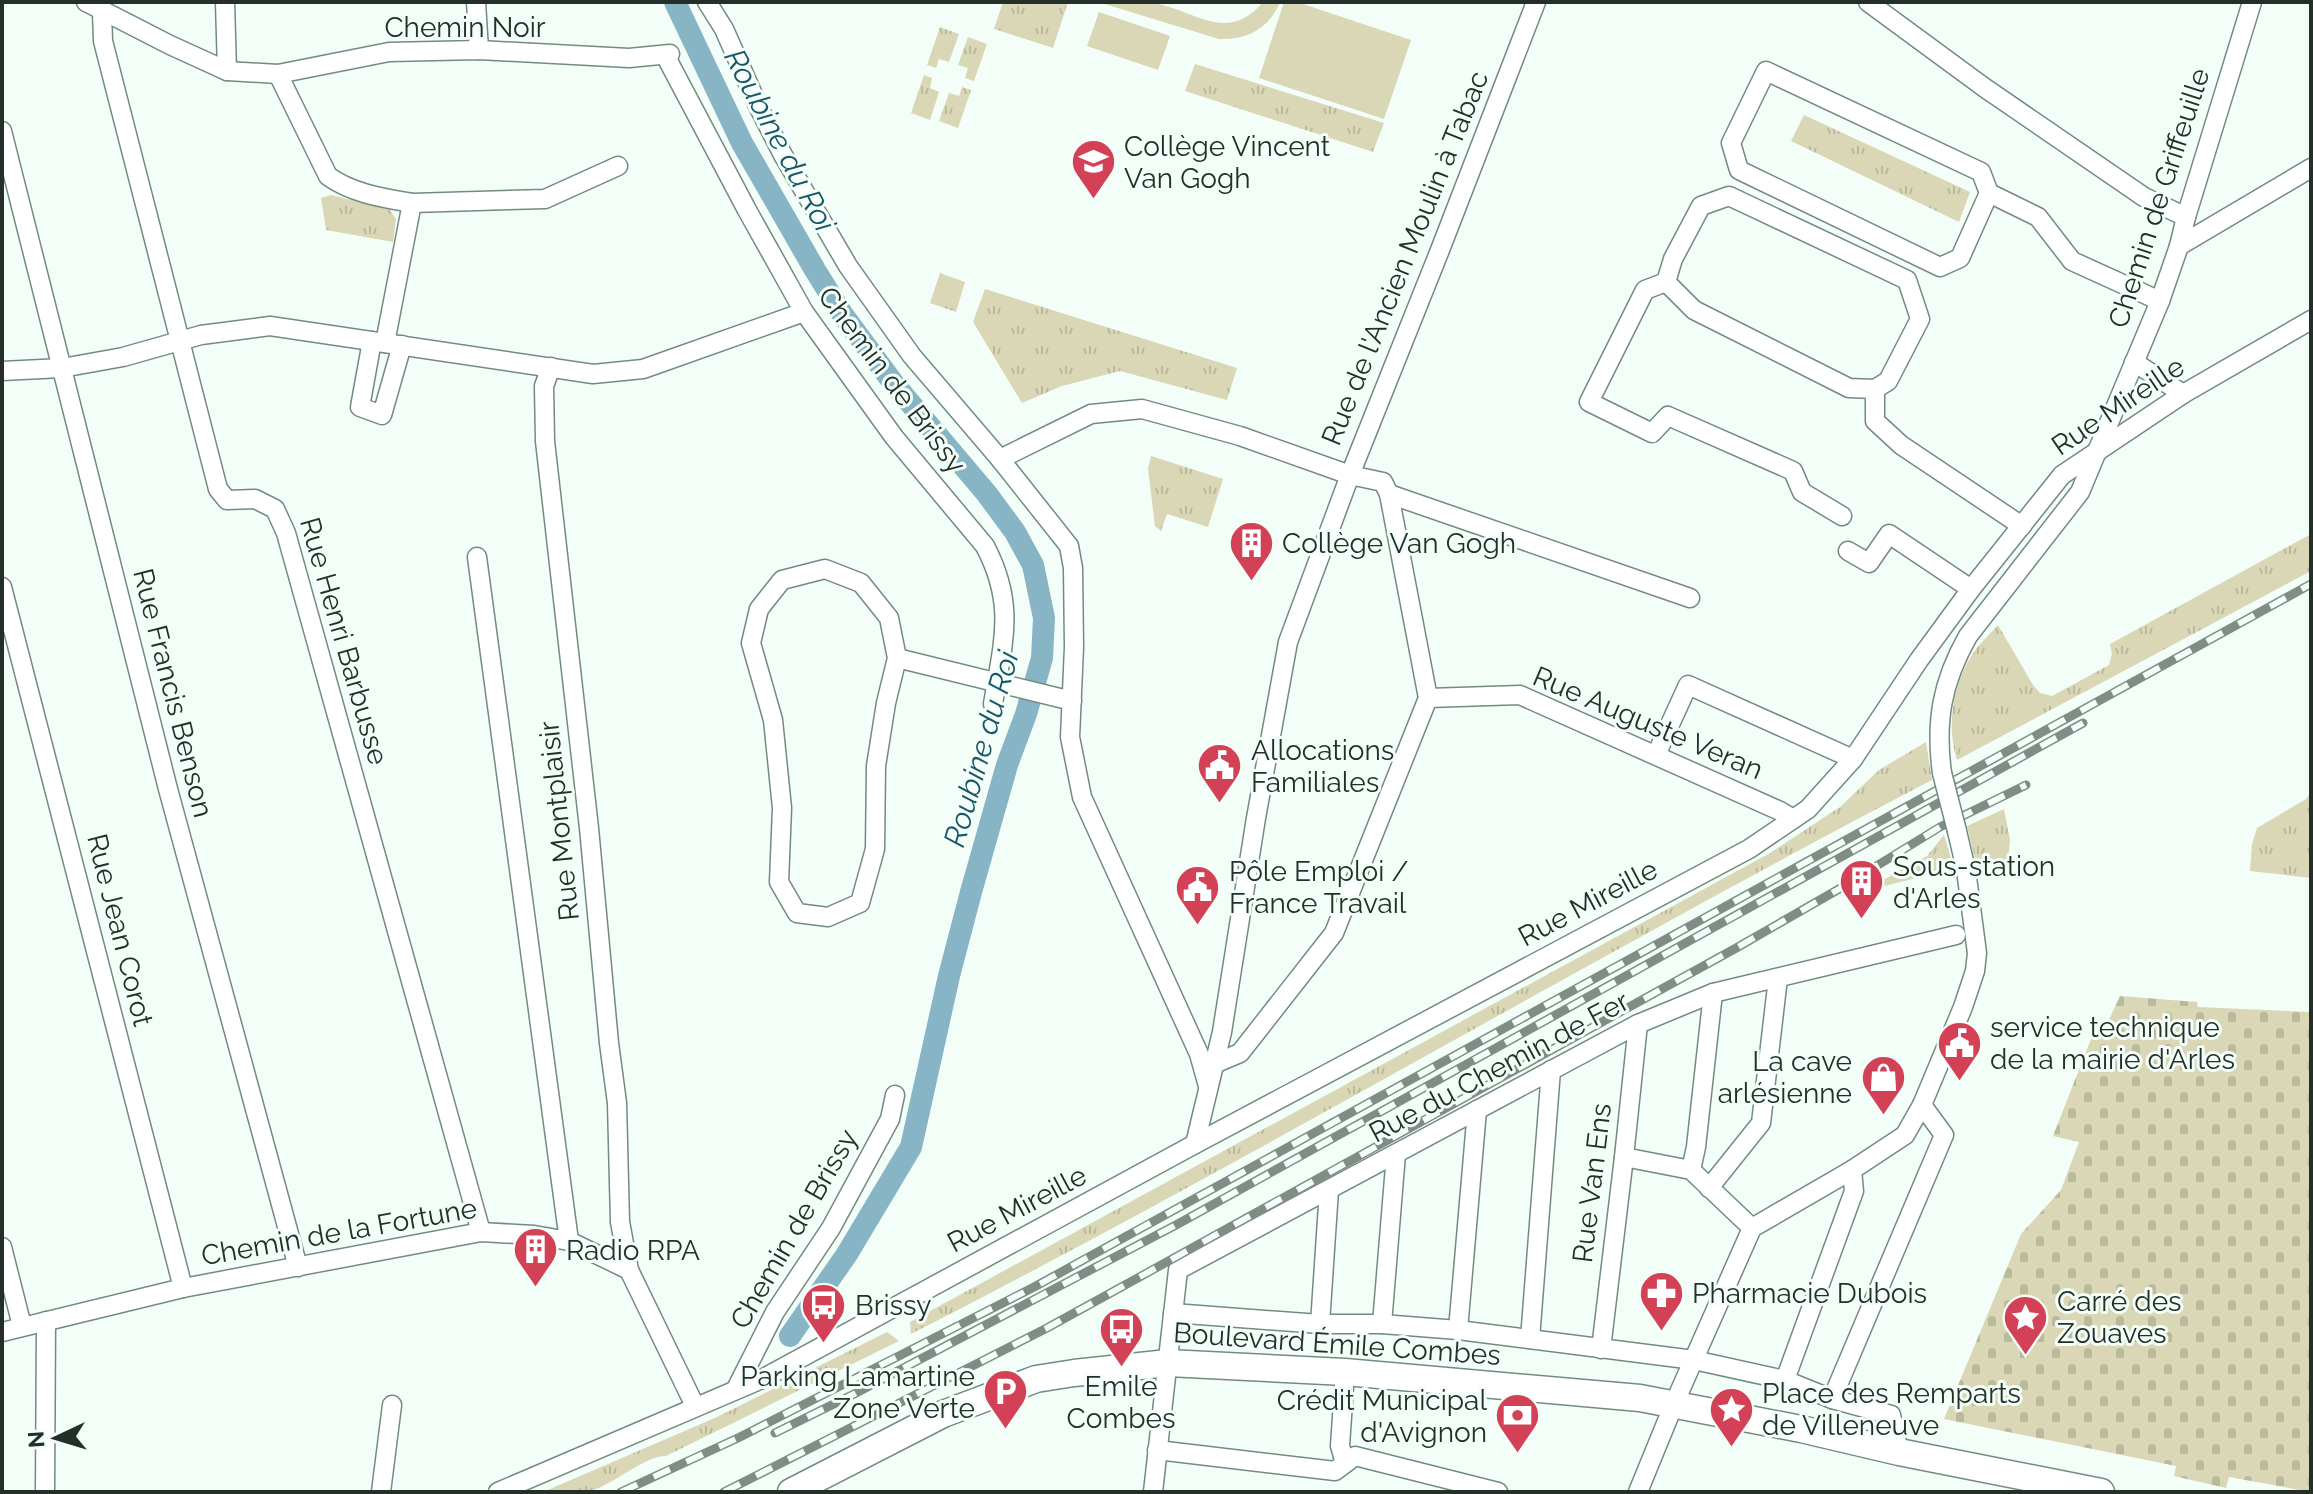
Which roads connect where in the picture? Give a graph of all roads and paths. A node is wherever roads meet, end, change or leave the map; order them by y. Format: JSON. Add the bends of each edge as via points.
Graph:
{"nodes":[{"id":1,"x":225,"y":2,"type":"edge"},
{"id":2,"x":476,"y":2,"type":"edge"},
{"id":3,"x":707,"y":2,"type":"edge"},
{"id":4,"x":1536,"y":2,"type":"edge"},
{"id":5,"x":1868,"y":2,"type":"edge"},
{"id":6,"x":2252,"y":2,"type":"edge"},
{"id":7,"x":94,"y":7,"type":"edge"},
{"id":8,"x":479,"y":50,"type":"junction"},
{"id":9,"x":667,"y":54,"type":"joint"},
{"id":10,"x":227,"y":71,"type":"junction"},
{"id":11,"x":278,"y":74,"type":"junction"},
{"id":12,"x":2,"y":131,"type":"edge"},
{"id":13,"x":618,"y":166,"type":"dead end"},
{"id":14,"x":2311,"y":168,"type":"edge"},
{"id":15,"x":1989,"y":193,"type":"junction"},
{"id":16,"x":412,"y":203,"type":"junction"},
{"id":17,"x":2186,"y":217,"type":"junction"},
{"id":18,"x":2179,"y":246,"type":"junction"},
{"id":19,"x":1666,"y":282,"type":"junction"},
{"id":20,"x":2160,"y":301,"type":"junction"},
{"id":21,"x":804,"y":312,"type":"junction"},
{"id":22,"x":2311,"y":320,"type":"edge"},
{"id":23,"x":180,"y":341,"type":"junction"},
{"id":24,"x":386,"y":343,"type":"junction"},
{"id":25,"x":2134,"y":362,"type":"junction"},
{"id":26,"x":551,"y":367,"type":"junction"},
{"id":27,"x":62,"y":368,"type":"junction"},
{"id":28,"x":2,"y":371,"type":"edge"},
{"id":29,"x":1875,"y":389,"type":"junction"},
{"id":30,"x":2183,"y":394,"type":"junction"},
{"id":31,"x":2096,"y":453,"type":"junction"},
{"id":32,"x":1000,"y":459,"type":"junction"},
{"id":33,"x":1350,"y":475,"type":"junction"},
{"id":34,"x":1389,"y":494,"type":"junction"},
{"id":35,"x":1842,"y":516,"type":"dead end"},
{"id":36,"x":2022,"y":526,"type":"junction"},
{"id":37,"x":1848,"y":551,"type":"dead end"},
{"id":38,"x":477,"y":557,"type":"dead end"},
{"id":39,"x":2,"y":587,"type":"edge"},
{"id":40,"x":1971,"y":589,"type":"junction"},
{"id":41,"x":1690,"y":598,"type":"dead end"},
{"id":42,"x":897,"y":658,"type":"junction"},
{"id":43,"x":1001,"y":683,"type":"junction"},
{"id":44,"x":1428,"y":698,"type":"junction"},
{"id":45,"x":1063,"y":699,"type":"junction"},
{"id":46,"x":993,"y":704,"type":"dead end"},
{"id":47,"x":1656,"y":755,"type":"junction"},
{"id":48,"x":1853,"y":759,"type":"junction"},
{"id":49,"x":1793,"y":819,"type":"junction"},
{"id":50,"x":1956,"y":935,"type":"dead end"},
{"id":51,"x":1778,"y":978,"type":"junction"},
{"id":52,"x":1713,"y":993,"type":"junction"},
{"id":53,"x":1638,"y":1024,"type":"junction"},
{"id":54,"x":1214,"y":1064,"type":"junction"},
{"id":55,"x":1551,"y":1070,"type":"junction"},
{"id":56,"x":1208,"y":1086,"type":"junction"},
{"id":57,"x":895,"y":1095,"type":"dead end"},
{"id":58,"x":1922,"y":1105,"type":"junction"},
{"id":59,"x":1477,"y":1110,"type":"junction"},
{"id":60,"x":1195,"y":1144,"type":"junction"},
{"id":61,"x":1396,"y":1154,"type":"junction"},
{"id":62,"x":1624,"y":1157,"type":"junction"},
{"id":63,"x":1691,"y":1170,"type":"junction"},
{"id":64,"x":1852,"y":1170,"type":"junction"},
{"id":65,"x":1709,"y":1188,"type":"junction"},
{"id":66,"x":1329,"y":1190,"type":"junction"},
{"id":67,"x":1752,"y":1228,"type":"junction"},
{"id":68,"x":481,"y":1232,"type":"junction"},
{"id":69,"x":569,"y":1241,"type":"junction"},
{"id":70,"x":2,"y":1247,"type":"edge"},
{"id":71,"x":298,"y":1267,"type":"junction"},
{"id":72,"x":629,"y":1270,"type":"junction"},
{"id":73,"x":183,"y":1288,"type":"junction"},
{"id":74,"x":1173,"y":1313,"type":"junction"},
{"id":75,"x":46,"y":1321,"type":"junction"},
{"id":76,"x":1320,"y":1324,"type":"junction"},
{"id":77,"x":1382,"y":1324,"type":"junction"},
{"id":78,"x":22,"y":1326,"type":"junction"},
{"id":79,"x":1458,"y":1330,"type":"junction"},
{"id":80,"x":2,"y":1332,"type":"edge"},
{"id":81,"x":1530,"y":1339,"type":"junction"},
{"id":82,"x":1601,"y":1349,"type":"junction"},
{"id":83,"x":1694,"y":1360,"type":"junction"},
{"id":84,"x":1168,"y":1363,"type":"junction"},
{"id":85,"x":1345,"y":1372,"type":"junction"},
{"id":86,"x":1785,"y":1380,"type":"junction"},
{"id":87,"x":736,"y":1389,"type":"junction"},
{"id":88,"x":1832,"y":1399,"type":"junction"},
{"id":89,"x":1674,"y":1404,"type":"junction"},
{"id":90,"x":392,"y":1405,"type":"dead end"},
{"id":91,"x":695,"y":1406,"type":"junction"},
{"id":92,"x":1157,"y":1450,"type":"junction"},
{"id":93,"x":1899,"y":1452,"type":"junction"},
{"id":94,"x":1345,"y":1463,"type":"junction"},
{"id":95,"x":45,"y":1492,"type":"edge"},
{"id":96,"x":381,"y":1492,"type":"edge"},
{"id":97,"x":498,"y":1492,"type":"edge"},
{"id":98,"x":791,"y":1492,"type":"edge"},
{"id":99,"x":1153,"y":1492,"type":"edge"},
{"id":100,"x":1498,"y":1492,"type":"edge"},
{"id":101,"x":1638,"y":1492,"type":"edge"},
{"id":102,"x":2101,"y":1492,"type":"edge"}],
"edges":[{"from":1,"to":10,"type":"street"},
{"from":2,"to":8,"type":"street"},
{"from":3,"to":32,"type":"street","via":[[783,155],[848,266],[912,356]]},
{"from":4,"to":33,"type":"street","name":"Rue de l'Ancien Moulin à Tabac"},
{"from":5,"to":17,"type":"street","via":[[2144,197]]},
{"from":6,"to":17,"type":"street","name":"Chemin de Griffeuille"},
{"from":7,"to":10,"type":"street","name":"Chemin Noir"},
{"from":7,"to":23,"type":"street","name":"Rue Henri Barbusse"},
{"from":8,"to":9,"type":"street","name":"Chemin Noir","via":[[629,58]]},
{"from":8,"to":11,"type":"street","name":"Chemin Noir","via":[[389,52]]},
{"from":9,"to":21,"type":"street","name":"Chemin de Brissy"},
{"from":10,"to":11,"type":"street","name":"Chemin Noir"},
{"from":11,"to":16,"type":"street","via":[[328,176],[341,185]]},
{"from":12,"to":27,"type":"street","name":"Rue Francis Benson"},
{"from":13,"to":16,"type":"street","via":[[545,199]]},
{"from":14,"to":18,"type":"street"},
{"from":15,"to":15,"type":"street","via":[[1981,172],[1766,71],[1731,143],[1739,170],[1940,267],[1960,258]]},
{"from":15,"to":20,"type":"street","via":[[2038,217],[2072,261]]},
{"from":16,"to":24,"type":"street"},
{"from":17,"to":18,"type":"street","name":"Chemin de Griffeuille"},
{"from":18,"to":20,"type":"street","name":"Chemin de Griffeuille"},
{"from":19,"to":29,"type":"street","via":[[1694,310],[1849,388]]},
{"from":19,"to":29,"type":"street","via":[[1701,206],[1729,196],[1907,280],[1920,319],[1888,381]]},
{"from":19,"to":35,"type":"street","via":[[1645,290],[1589,402],[1652,433],[1668,416],[1793,471],[1802,492]]},
{"from":20,"to":25,"type":"street","name":"Chemin de Griffeuille"},
{"from":21,"to":26,"type":"street","via":[[643,369],[593,374]]},
{"from":21,"to":43,"type":"street","name":"Chemin de Brissy","via":[[996,566],[1005,612]]},
{"from":22,"to":30,"type":"street","name":"Rue Mireille"},
{"from":23,"to":24,"type":"street","via":[[270,326]]},
{"from":23,"to":27,"type":"street"},
{"from":23,"to":68,"type":"street","name":"Rue Henri Barbusse","via":[[218,489],[227,500],[255,499],[275,509],[286,533]]},
{"from":24,"to":26,"type":"street"},
{"from":25,"to":30,"type":"street"},
{"from":25,"to":31,"type":"street","name":"Chemin de Griffeuille"},
{"from":26,"to":72,"type":"street","name":"Rue Montplaisir","via":[[544,386],[545,441],[617,1103],[620,1222]]},
{"from":27,"to":28,"type":"street"},
{"from":27,"to":71,"type":"street","name":"Rue Francis Benson","via":[[172,804]]},
{"from":29,"to":36,"type":"street","via":[[1875,421],[1892,437]]},
{"from":30,"to":31,"type":"street","name":"Rue Mireille"},
{"from":31,"to":36,"type":"street","name":"Rue Mireille","via":[[2062,475]]},
{"from":31,"to":58,"type":"street","name":"Chemin de Griffeuille","bridge":true,"via":[[2080,492],[1968,636],[1944,688],[1939,725],[1942,773],[1966,870],[1977,953],[1963,1007]]},
{"from":32,"to":33,"type":"street","via":[[1091,414],[1142,409]]},
{"from":32,"to":45,"type":"street","via":[[1069,546],[1074,647]]},
{"from":33,"to":34,"type":"street","name":"Rue de l'Ancien Moulin à Tabac","via":[[1383,482]]},
{"from":33,"to":54,"type":"street","via":[[1284,657]]},
{"from":34,"to":41,"type":"street"},
{"from":34,"to":44,"type":"street"},
{"from":36,"to":40,"type":"street","name":"Rue Mireille"},
{"from":37,"to":40,"type":"street","via":[[1869,563],[1889,534]]},
{"from":38,"to":69,"type":"street"},
{"from":39,"to":73,"type":"street","name":"Rue Jean Corot"},
{"from":40,"to":48,"type":"street","name":"Rue Mireille"},
{"from":42,"to":42,"type":"street","via":[[889,618],[880,606],[861,583],[825,569],[782,580],[759,609],[751,643],[773,720],[782,808],[779,882],[797,913],[828,917],[860,903],[875,849],[876,766]]},
{"from":42,"to":43,"type":"street"},
{"from":43,"to":45,"type":"street"},
{"from":43,"to":46,"type":"street","name":"Chemin de Brissy"},
{"from":44,"to":47,"type":"street","name":"Rue Auguste Veran","via":[[1520,695]]},
{"from":44,"to":54,"type":"street","via":[[1334,933],[1240,1053]]},
{"from":45,"to":56,"type":"street","via":[[1082,797],[1199,1054]]},
{"from":47,"to":48,"type":"street","via":[[1688,685]]},
{"from":47,"to":49,"type":"street","name":"Rue Auguste Veran"},
{"from":48,"to":49,"type":"street","name":"Rue Mireille"},
{"from":49,"to":60,"type":"street","name":"Rue Mireille","via":[[1749,849]]},
{"from":50,"to":51,"type":"street","name":"Rue du Chemin de Fer"},
{"from":51,"to":52,"type":"street","name":"Rue du Chemin de Fer"},
{"from":51,"to":65,"type":"street","via":[[1761,1123]]},
{"from":52,"to":53,"type":"street","name":"Rue du Chemin de Fer"},
{"from":52,"to":63,"type":"street"},
{"from":53,"to":55,"type":"street","name":"Rue du Chemin de Fer"},
{"from":53,"to":62,"type":"street","name":"Rue Van Ens"},
{"from":54,"to":56,"type":"street"},
{"from":55,"to":59,"type":"street","name":"Rue du Chemin de Fer"},
{"from":55,"to":81,"type":"street"},
{"from":56,"to":60,"type":"street"},
{"from":57,"to":87,"type":"street","name":"Chemin de Brissy","via":[[890,1119],[839,1214],[775,1312]]},
{"from":58,"to":64,"type":"street","name":"Chemin de Griffeuille","via":[[1905,1135]]},
{"from":58,"to":88,"type":"street","via":[[1944,1135]]},
{"from":59,"to":61,"type":"street","name":"Rue du Chemin de Fer"},
{"from":59,"to":79,"type":"street"},
{"from":60,"to":87,"type":"street","name":"Rue Mireille"},
{"from":61,"to":66,"type":"street","name":"Rue du Chemin de Fer"},
{"from":61,"to":77,"type":"street"},
{"from":62,"to":63,"type":"street"},
{"from":62,"to":82,"type":"street","name":"Rue Van Ens"},
{"from":63,"to":65,"type":"street"},
{"from":64,"to":67,"type":"street","name":"Chemin de Griffeuille"},
{"from":64,"to":86,"type":"street","via":[[1854,1191]]},
{"from":65,"to":67,"type":"street"},
{"from":66,"to":74,"type":"street","name":"Rue du Chemin de Fer","via":[[1178,1270]]},
{"from":66,"to":76,"type":"street"},
{"from":67,"to":83,"type":"street"},
{"from":68,"to":69,"type":"street","name":"Chemin de la Fortune"},
{"from":68,"to":71,"type":"street","name":"Chemin de la Fortune"},
{"from":69,"to":72,"type":"street","name":"Chemin de la Fortune"},
{"from":70,"to":78,"type":"street"},
{"from":71,"to":73,"type":"street","name":"Chemin de la Fortune"},
{"from":72,"to":91,"type":"street"},
{"from":73,"to":75,"type":"street","name":"Chemin de la Fortune"},
{"from":74,"to":76,"type":"street","name":"Boulevard Émile Combes"},
{"from":74,"to":84,"type":"street","name":"Rue du Chemin de Fer"},
{"from":75,"to":78,"type":"street","name":"Chemin de la Fortune"},
{"from":75,"to":95,"type":"street"},
{"from":76,"to":77,"type":"street","name":"Boulevard Émile Combes"},
{"from":77,"to":79,"type":"street","name":"Boulevard Émile Combes"},
{"from":78,"to":80,"type":"street","name":"Chemin de la Fortune"},
{"from":79,"to":81,"type":"street","name":"Boulevard Émile Combes"},
{"from":81,"to":82,"type":"street","name":"Boulevard Émile Combes"},
{"from":82,"to":83,"type":"street","name":"Boulevard Émile Combes"},
{"from":83,"to":86,"type":"street","name":"Boulevard Émile Combes"},
{"from":83,"to":89,"type":"street"},
{"from":84,"to":85,"type":"main road","name":"Boulevard Émile Combes"},
{"from":84,"to":92,"type":"street","name":"Rue du Chemin de Fer"},
{"from":84,"to":98,"type":"main road","name":"Boulevard Émile Combes","via":[[1049,1377],[1008,1389],[943,1414]]},
{"from":85,"to":89,"type":"main road","name":"Boulevard Émile Combes"},
{"from":85,"to":94,"type":"street","via":[[1340,1446]]},
{"from":86,"to":88,"type":"street","name":"Boulevard Émile Combes"},
{"from":87,"to":91,"type":"street","name":"Rue Mireille"},
{"from":88,"to":93,"type":"street","name":"Boulevard Émile Combes","via":[[1891,1415]]},
{"from":89,"to":93,"type":"main road","name":"Boulevard Émile Combes"},
{"from":89,"to":101,"type":"street"},
{"from":90,"to":96,"type":"street"},
{"from":91,"to":97,"type":"street","name":"Rue Mireille"},
{"from":92,"to":94,"type":"street","via":[[1335,1471]]},
{"from":92,"to":99,"type":"street","name":"Rue du Chemin de Fer"},
{"from":93,"to":102,"type":"main road","name":"Boulevard Émile Combes"},
{"from":94,"to":100,"type":"street","via":[[1355,1456]]}]}
